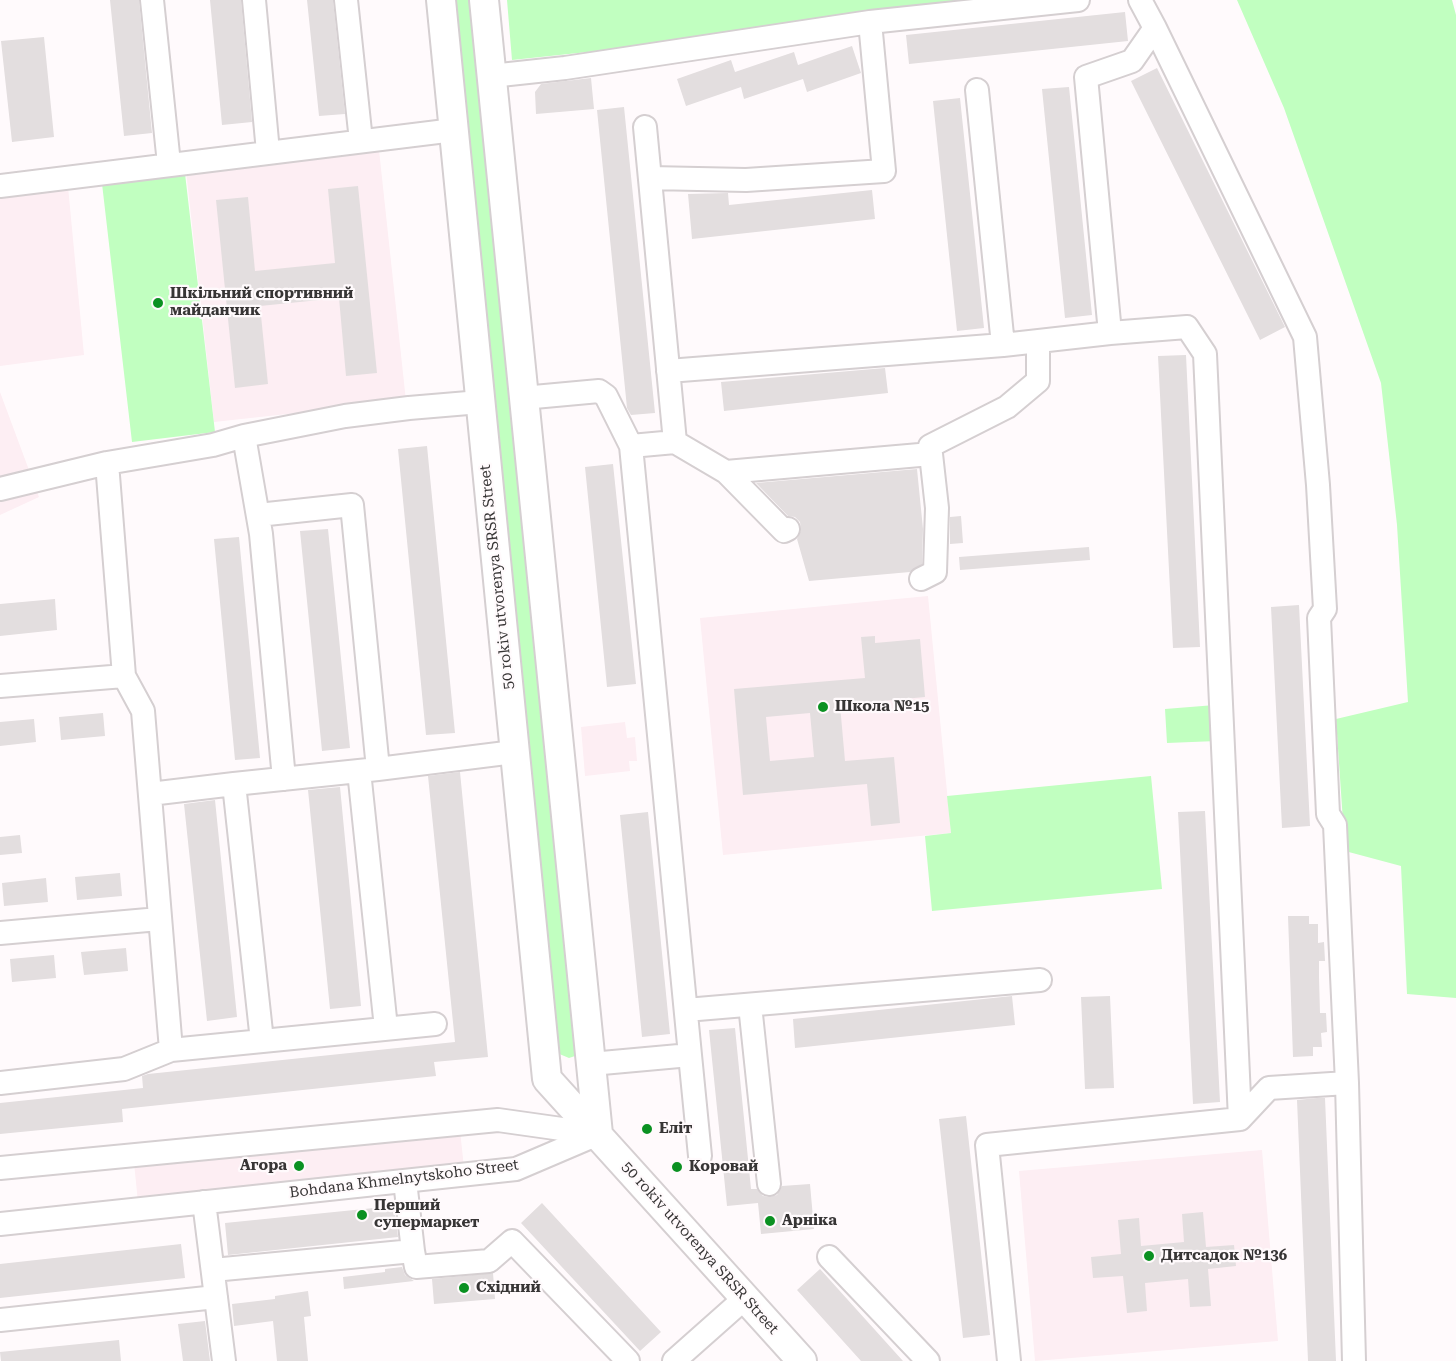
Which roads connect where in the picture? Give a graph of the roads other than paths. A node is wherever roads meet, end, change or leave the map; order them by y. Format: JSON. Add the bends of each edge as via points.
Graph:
{"nodes":[{"id":1,"x":152,"y":0,"type":"edge"},
{"id":2,"x":254,"y":0,"type":"edge"},
{"id":3,"x":346,"y":0,"type":"edge"},
{"id":4,"x":441,"y":0,"type":"edge"},
{"id":5,"x":484,"y":0,"type":"edge"},
{"id":6,"x":1078,"y":0,"type":"edge"},
{"id":7,"x":1140,"y":0,"type":"edge"},
{"id":8,"x":870,"y":22,"type":"junction"},
{"id":9,"x":1155,"y":28,"type":"junction"},
{"id":10,"x":491,"y":76,"type":"junction"},
{"id":11,"x":977,"y":90,"type":"dead end"},
{"id":12,"x":645,"y":127,"type":"dead end"},
{"id":13,"x":454,"y":130,"type":"junction"},
{"id":14,"x":362,"y":141,"type":"junction"},
{"id":15,"x":268,"y":152,"type":"junction"},
{"id":16,"x":169,"y":164,"type":"junction"},
{"id":17,"x":650,"y":178,"type":"junction"},
{"id":18,"x":0,"y":186,"type":"edge"},
{"id":19,"x":1110,"y":333,"type":"junction"},
{"id":20,"x":1038,"y":341,"type":"junction"},
{"id":21,"x":1003,"y":345,"type":"junction"},
{"id":22,"x":668,"y":370,"type":"junction"},
{"id":23,"x":523,"y":398,"type":"junction"},
{"id":24,"x":480,"y":402,"type":"junction"},
{"id":25,"x":244,"y":436,"type":"junction"},
{"id":26,"x":675,"y":442,"type":"junction"},
{"id":27,"x":631,"y":446,"type":"junction"},
{"id":28,"x":930,"y":446,"type":"dead end"},
{"id":29,"x":106,"y":463,"type":"junction"},
{"id":30,"x":726,"y":472,"type":"junction"},
{"id":31,"x":0,"y":489,"type":"edge"},
{"id":32,"x":258,"y":515,"type":"junction"},
{"id":33,"x":788,"y":529,"type":"dead end"},
{"id":34,"x":921,"y":579,"type":"dead end"},
{"id":35,"x":124,"y":676,"type":"junction"},
{"id":36,"x":0,"y":686,"type":"edge"},
{"id":37,"x":514,"y":752,"type":"junction"},
{"id":38,"x":369,"y":770,"type":"junction"},
{"id":39,"x":284,"y":779,"type":"junction"},
{"id":40,"x":234,"y":784,"type":"junction"},
{"id":41,"x":150,"y":794,"type":"junction"},
{"id":42,"x":159,"y":919,"type":"junction"},
{"id":43,"x":0,"y":933,"type":"edge"},
{"id":44,"x":1040,"y":980,"type":"dead end"},
{"id":45,"x":750,"y":1005,"type":"junction"},
{"id":46,"x":686,"y":1011,"type":"junction"},
{"id":47,"x":435,"y":1023,"type":"dead end"},
{"id":48,"x":386,"y":1029,"type":"junction"},
{"id":49,"x":262,"y":1041,"type":"junction"},
{"id":50,"x":171,"y":1050,"type":"junction"},
{"id":51,"x":690,"y":1055,"type":"junction"},
{"id":52,"x":591,"y":1064,"type":"junction"},
{"id":53,"x":0,"y":1083,"type":"edge"},
{"id":54,"x":1347,"y":1083,"type":"junction"},
{"id":55,"x":1240,"y":1119,"type":"junction"},
{"id":56,"x":598,"y":1134,"type":"junction"},
{"id":57,"x":700,"y":1156,"type":"dead end"},
{"id":58,"x":0,"y":1168,"type":"edge"},
{"id":59,"x":405,"y":1181,"type":"junction"},
{"id":60,"x":769,"y":1184,"type":"dead end"},
{"id":61,"x":204,"y":1202,"type":"junction"},
{"id":62,"x":0,"y":1224,"type":"edge"},
{"id":63,"x":413,"y":1251,"type":"junction"},
{"id":64,"x":829,"y":1257,"type":"dead end"},
{"id":65,"x":213,"y":1270,"type":"junction"},
{"id":66,"x":216,"y":1297,"type":"junction"},
{"id":67,"x":745,"y":1298,"type":"junction"},
{"id":68,"x":0,"y":1320,"type":"edge"},
{"id":69,"x":224,"y":1361,"type":"edge"},
{"id":70,"x":628,"y":1361,"type":"edge"},
{"id":71,"x":674,"y":1361,"type":"edge"},
{"id":72,"x":802,"y":1361,"type":"edge"},
{"id":73,"x":928,"y":1361,"type":"edge"},
{"id":74,"x":1009,"y":1361,"type":"edge"},
{"id":75,"x":1354,"y":1361,"type":"edge"}],
"edges":[{"from":1,"to":16,"type":"street"},
{"from":2,"to":15,"type":"street"},
{"from":3,"to":14,"type":"street"},
{"from":4,"to":13,"type":"main road","name":"50 rokiv utvorenya SRSR Street"},
{"from":5,"to":10,"type":"main road"},
{"from":6,"to":8,"type":"street"},
{"from":7,"to":9,"type":"street"},
{"from":8,"to":10,"type":"street"},
{"from":8,"to":17,"type":"street","via":[[884,171],[746,180]]},
{"from":9,"to":19,"type":"street","via":[[1132,61],[1086,77]]},
{"from":9,"to":54,"type":"street","via":[[1305,337],[1319,496],[1325,609],[1319,618],[1328,814],[1335,825]]},
{"from":10,"to":23,"type":"main road"},
{"from":11,"to":21,"type":"street"},
{"from":12,"to":17,"type":"street"},
{"from":13,"to":14,"type":"street"},
{"from":13,"to":24,"type":"main road","name":"50 rokiv utvorenya SRSR Street"},
{"from":14,"to":15,"type":"street"},
{"from":15,"to":16,"type":"street"},
{"from":16,"to":18,"type":"street"},
{"from":17,"to":22,"type":"street"},
{"from":19,"to":20,"type":"street"},
{"from":19,"to":55,"type":"street","via":[[1187,327],[1205,354]]},
{"from":20,"to":21,"type":"street"},
{"from":20,"to":28,"type":"street","via":[[1038,381],[1007,407]]},
{"from":21,"to":22,"type":"street"},
{"from":22,"to":26,"type":"street"},
{"from":23,"to":27,"type":"street","via":[[599,391],[606,396]]},
{"from":23,"to":52,"type":"main road"},
{"from":24,"to":25,"type":"street","via":[[345,416]]},
{"from":24,"to":37,"type":"main road","name":"50 rokiv utvorenya SRSR Street"},
{"from":25,"to":29,"type":"street"},
{"from":25,"to":32,"type":"street"},
{"from":26,"to":27,"type":"street"},
{"from":26,"to":30,"type":"street"},
{"from":27,"to":46,"type":"street"},
{"from":29,"to":31,"type":"street"},
{"from":29,"to":35,"type":"street"},
{"from":30,"to":33,"type":"street","via":[[784,531]]},
{"from":30,"to":34,"type":"street","via":[[930,454],[937,508],[935,572]]},
{"from":32,"to":38,"type":"street","via":[[352,505]]},
{"from":32,"to":39,"type":"street"},
{"from":35,"to":36,"type":"street"},
{"from":35,"to":41,"type":"street","via":[[143,711]]},
{"from":37,"to":38,"type":"street"},
{"from":37,"to":56,"type":"main road","name":"50 rokiv utvorenya SRSR Street","via":[[547,1079]]},
{"from":38,"to":39,"type":"street"},
{"from":38,"to":48,"type":"street"},
{"from":39,"to":40,"type":"street"},
{"from":40,"to":41,"type":"street"},
{"from":40,"to":49,"type":"street"},
{"from":41,"to":42,"type":"street"},
{"from":42,"to":43,"type":"street"},
{"from":42,"to":50,"type":"street"},
{"from":44,"to":45,"type":"street"},
{"from":45,"to":46,"type":"street"},
{"from":45,"to":60,"type":"street"},
{"from":46,"to":51,"type":"street"},
{"from":47,"to":48,"type":"street"},
{"from":48,"to":49,"type":"street"},
{"from":49,"to":50,"type":"street"},
{"from":50,"to":53,"type":"street","via":[[124,1069]]},
{"from":51,"to":52,"type":"street"},
{"from":51,"to":57,"type":"street"},
{"from":52,"to":56,"type":"main road"},
{"from":54,"to":55,"type":"street","via":[[1269,1088]]},
{"from":54,"to":75,"type":"street"},
{"from":55,"to":74,"type":"street","via":[[987,1144]]},
{"from":56,"to":58,"type":"street","via":[[498,1120]]},
{"from":56,"to":59,"type":"street","name":"Bohdana Khmelnytskoho Street","via":[[516,1169]]},
{"from":56,"to":67,"type":"main road","name":"50 rokiv utvorenya SRSR Street"},
{"from":59,"to":61,"type":"street","name":"Bohdana Khmelnytskoho Street"},
{"from":59,"to":63,"type":"street"},
{"from":61,"to":62,"type":"street","name":"Bohdana Khmelnytskoho Street"},
{"from":61,"to":65,"type":"street"},
{"from":63,"to":65,"type":"street"},
{"from":63,"to":70,"type":"street","via":[[416,1267],[489,1261],[512,1241]]},
{"from":64,"to":73,"type":"street"},
{"from":65,"to":66,"type":"street"},
{"from":66,"to":68,"type":"street"},
{"from":66,"to":69,"type":"street"},
{"from":67,"to":71,"type":"street"},
{"from":67,"to":72,"type":"main road","name":"50 rokiv utvorenya SRSR Street"}]}
